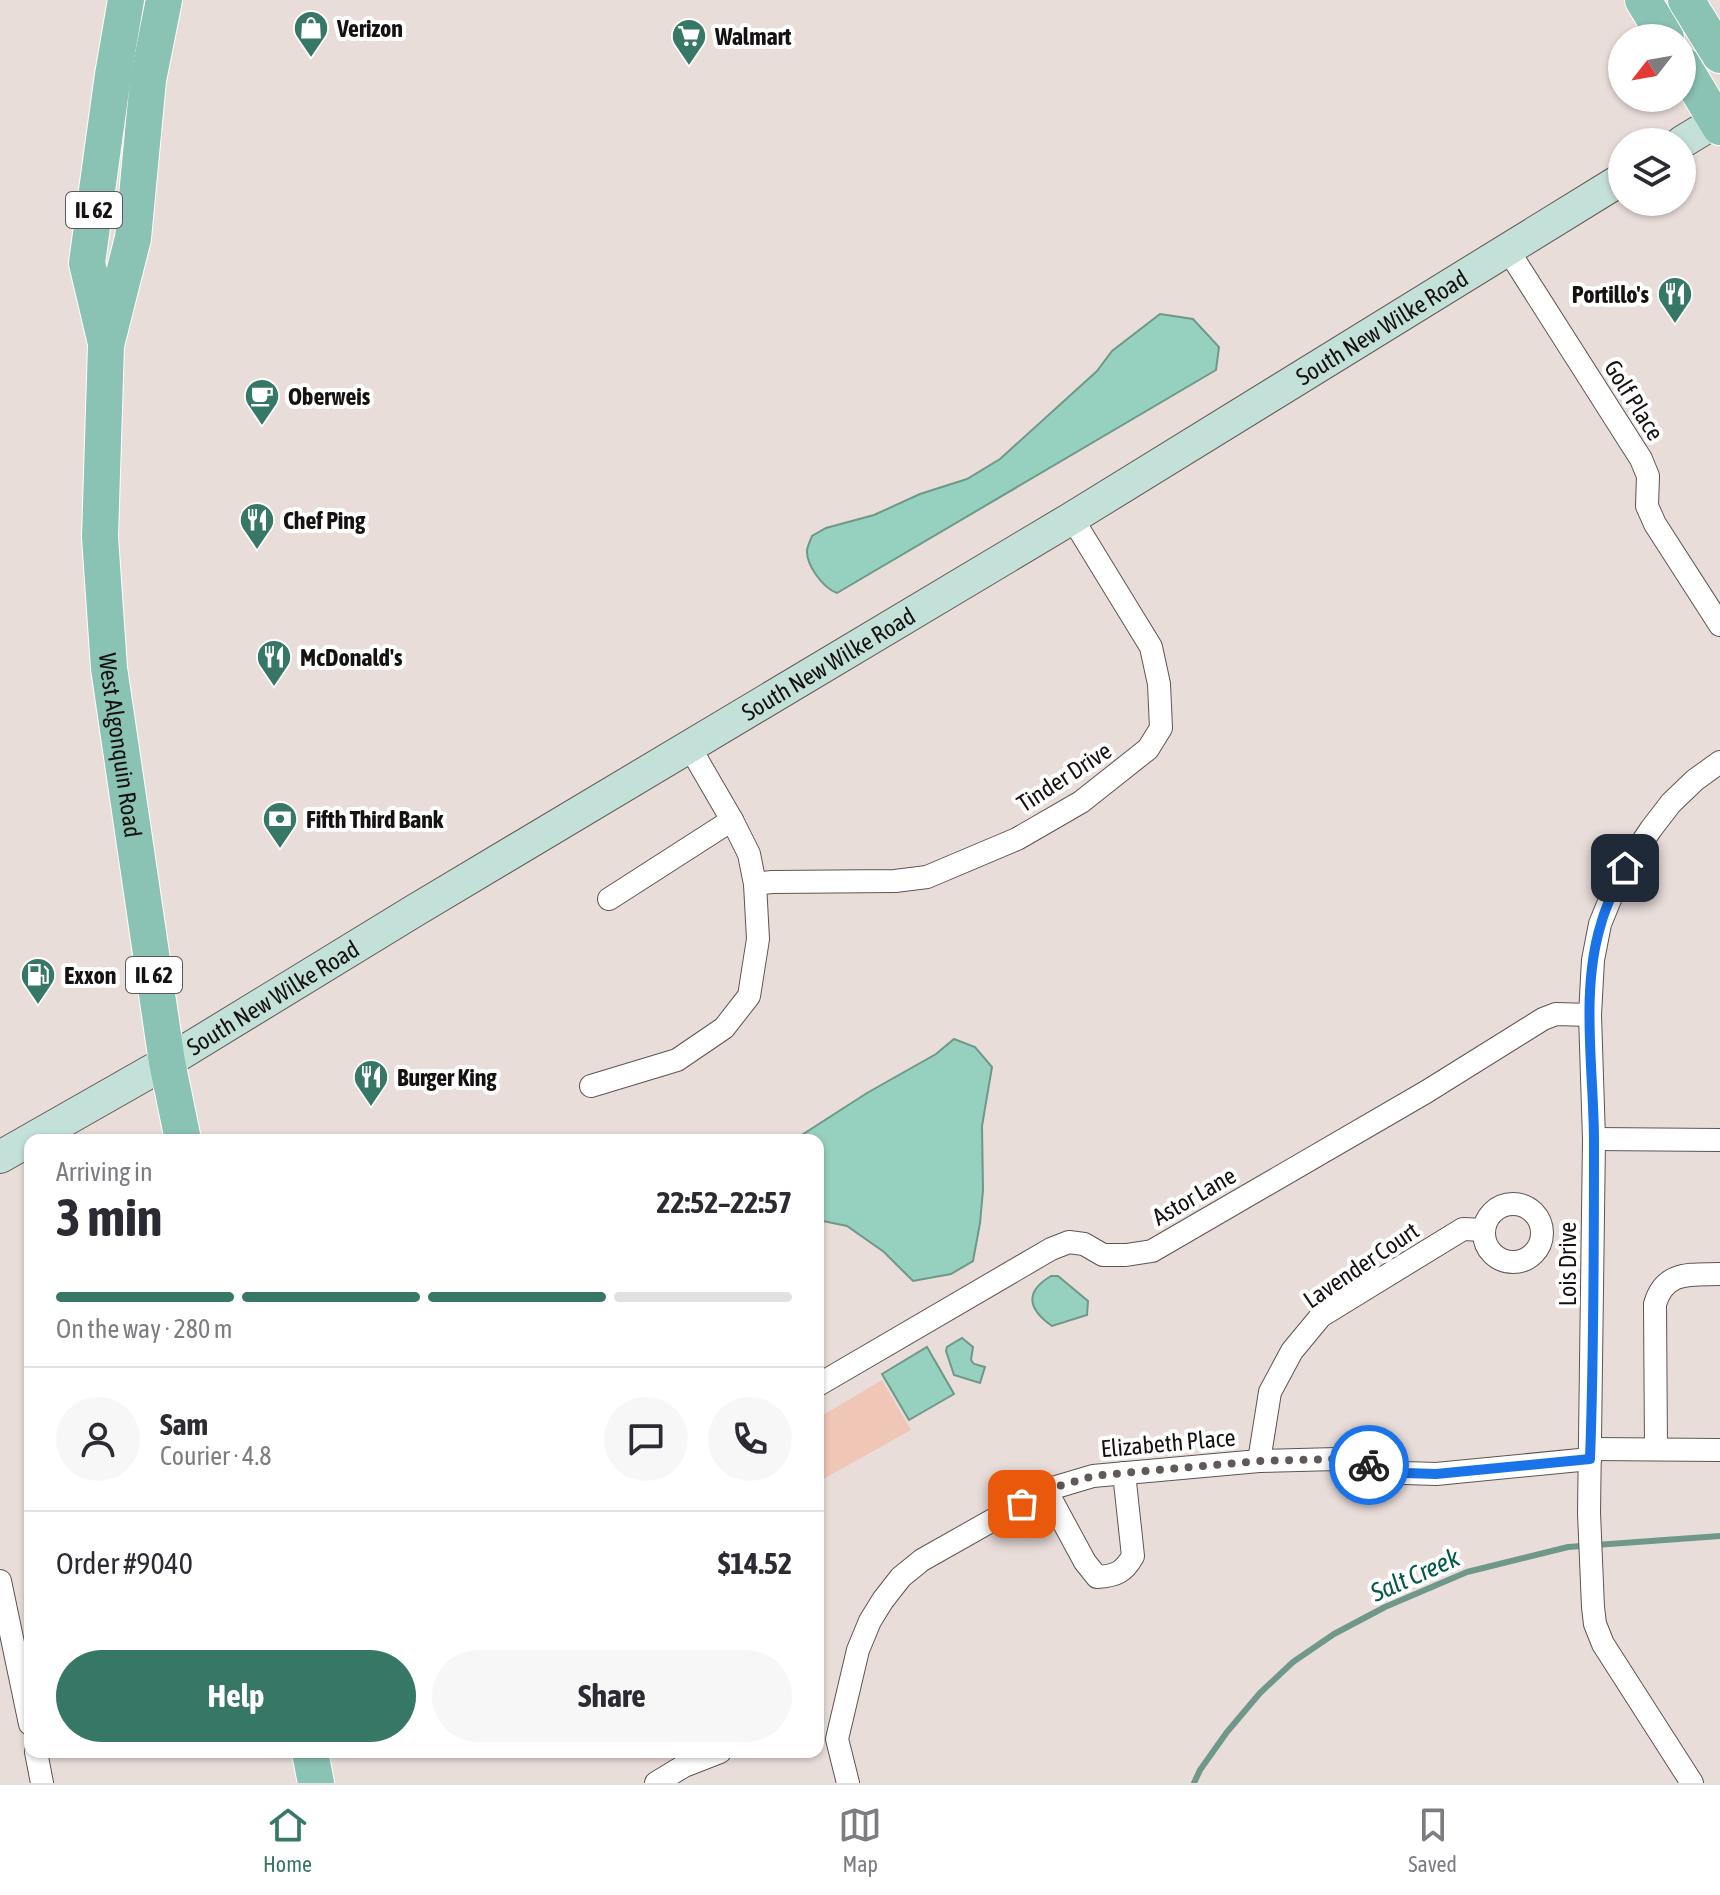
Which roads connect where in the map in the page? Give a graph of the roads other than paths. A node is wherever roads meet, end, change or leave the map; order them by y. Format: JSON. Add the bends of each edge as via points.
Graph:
{"nodes":[{"id":1,"x":126,"y":0,"type":"edge"},
{"id":2,"x":164,"y":0,"type":"edge"},
{"id":3,"x":1643,"y":0,"type":"edge"},
{"id":4,"x":1686,"y":0,"type":"edge"},
{"id":5,"x":1658,"y":24,"type":"edge"},
{"id":6,"x":1720,"y":55,"type":"edge"},
{"id":7,"x":1696,"y":86,"type":"edge"},
{"id":8,"x":1719,"y":122,"type":"edge"},
{"id":9,"x":1696,"y":134,"type":"edge"},
{"id":10,"x":1608,"y":188,"type":"edge"},
{"id":11,"x":1508,"y":250,"type":"junction"},
{"id":12,"x":106,"y":345,"type":"junction"},
{"id":13,"x":1072,"y":518,"type":"junction"},
{"id":14,"x":1720,"y":625,"type":"edge"},
{"id":15,"x":689,"y":746,"type":"junction"},
{"id":16,"x":1720,"y":762,"type":"edge"},
{"id":17,"x":732,"y":820,"type":"junction"},
{"id":18,"x":755,"y":884,"type":"junction"},
{"id":19,"x":609,"y":899,"type":"dead end"},
{"id":20,"x":1590,"y":1015,"type":"junction"},
{"id":21,"x":167,"y":1062,"type":"junction"},
{"id":22,"x":591,"y":1086,"type":"dead end"},
{"id":23,"x":40,"y":1134,"type":"edge"},
{"id":24,"x":182,"y":1134,"type":"edge"},
{"id":25,"x":1594,"y":1139,"type":"junction"},
{"id":26,"x":1720,"y":1140,"type":"edge"},
{"id":27,"x":24,"y":1143,"type":"edge"},
{"id":28,"x":0,"y":1157,"type":"edge"},
{"id":29,"x":1484,"y":1230,"type":"dead end"},
{"id":30,"x":1720,"y":1274,"type":"edge"},
{"id":31,"x":824,"y":1381,"type":"edge"},
{"id":32,"x":1656,"y":1449,"type":"junction"},
{"id":33,"x":1720,"y":1450,"type":"edge"},
{"id":34,"x":1591,"y":1454,"type":"junction"},
{"id":35,"x":1259,"y":1461,"type":"junction"},
{"id":36,"x":1124,"y":1473,"type":"junction"},
{"id":37,"x":1046,"y":1490,"type":"junction"},
{"id":38,"x":0,"y":1581,"type":"edge"},
{"id":39,"x":24,"y":1695,"type":"edge"},
{"id":40,"x":828,"y":1740,"type":"edge"},
{"id":41,"x":37,"y":1758,"type":"edge"},
{"id":42,"x":311,"y":1758,"type":"edge"},
{"id":43,"x":705,"y":1758,"type":"edge"},
{"id":44,"x":42,"y":1783,"type":"edge"},
{"id":45,"x":316,"y":1783,"type":"edge"},
{"id":46,"x":656,"y":1783,"type":"edge"},
{"id":47,"x":848,"y":1783,"type":"edge"},
{"id":48,"x":1692,"y":1783,"type":"edge"}],
"edges":[{"from":1,"to":12,"type":"main road","name":"West Algonquin Road","number":"IL 62","via":[[87,263]]},
{"from":2,"to":12,"type":"main road","name":"West Algonquin Road","number":"IL 62","via":[[148,80],[133,238]]},
{"from":3,"to":5,"type":"main road"},
{"from":4,"to":6,"type":"main road"},
{"from":7,"to":8,"type":"main road"},
{"from":8,"to":9,"type":"main road"},
{"from":10,"to":11,"type":"main road","name":"South New Wilke Road"},
{"from":11,"to":13,"type":"main road","name":"South New Wilke Road"},
{"from":11,"to":14,"type":"street","name":"Golf Place","via":[[1641,459],[1648,476],[1647,506],[1655,524]]},
{"from":12,"to":21,"type":"main road","name":"West Algonquin Road","number":"IL 62","via":[[100,537],[109,668]]},
{"from":13,"to":15,"type":"main road","name":"South New Wilke Road"},
{"from":13,"to":18,"type":"street","name":"Tinder Drive","via":[[1151,647],[1161,728],[1148,749],[1068,809],[1017,839],[927,877]]},
{"from":15,"to":17,"type":"street"},
{"from":15,"to":21,"type":"main road","name":"South New Wilke Road"},
{"from":16,"to":20,"type":"street","name":"Lois Drive","via":[[1671,803],[1625,868],[1600,924]]},
{"from":17,"to":18,"type":"street","via":[[749,854]]},
{"from":17,"to":19,"type":"street"},
{"from":18,"to":22,"type":"street","via":[[758,939],[749,996],[724,1028],[677,1060]]},
{"from":20,"to":25,"type":"street","name":"Lois Drive"},
{"from":20,"to":31,"type":"street","name":"Astor Lane","via":[[1543,1019],[1152,1251],[1103,1255],[1069,1242],[1051,1249]]},
{"from":21,"to":23,"type":"main road","name":"South New Wilke Road"},
{"from":21,"to":24,"type":"main road","name":"West Algonquin Road","number":"IL 62"},
{"from":25,"to":26,"type":"street"},
{"from":25,"to":34,"type":"street","name":"Lois Drive"},
{"from":27,"to":28,"type":"main road","name":"South New Wilke Road"},
{"from":29,"to":35,"type":"street","name":"Lavender Court","via":[[1463,1229],[1321,1316],[1292,1351],[1270,1392]]},
{"from":30,"to":32,"type":"street","via":[[1680,1276],[1658,1292]]},
{"from":32,"to":33,"type":"street","name":"Elizabeth Place"},
{"from":32,"to":34,"type":"street","name":"Elizabeth Place"},
{"from":34,"to":35,"type":"street","name":"Elizabeth Place","via":[[1436,1474],[1337,1459]]},
{"from":34,"to":48,"type":"street","name":"Lois Drive","via":[[1595,1624]]},
{"from":35,"to":36,"type":"street","name":"Elizabeth Place"},
{"from":36,"to":37,"type":"street","name":"Elizabeth Place"},
{"from":36,"to":37,"type":"street","via":[[1133,1556],[1111,1576],[1097,1577],[1085,1562]]},
{"from":37,"to":40,"type":"street","name":"Elizabeth Place","via":[[901,1577],[870,1621]]},
{"from":38,"to":39,"type":"street"},
{"from":40,"to":47,"type":"street","name":"Elizabeth Place"},
{"from":41,"to":44,"type":"street"},
{"from":42,"to":45,"type":"main road"},
{"from":43,"to":46,"type":"street"}]}
